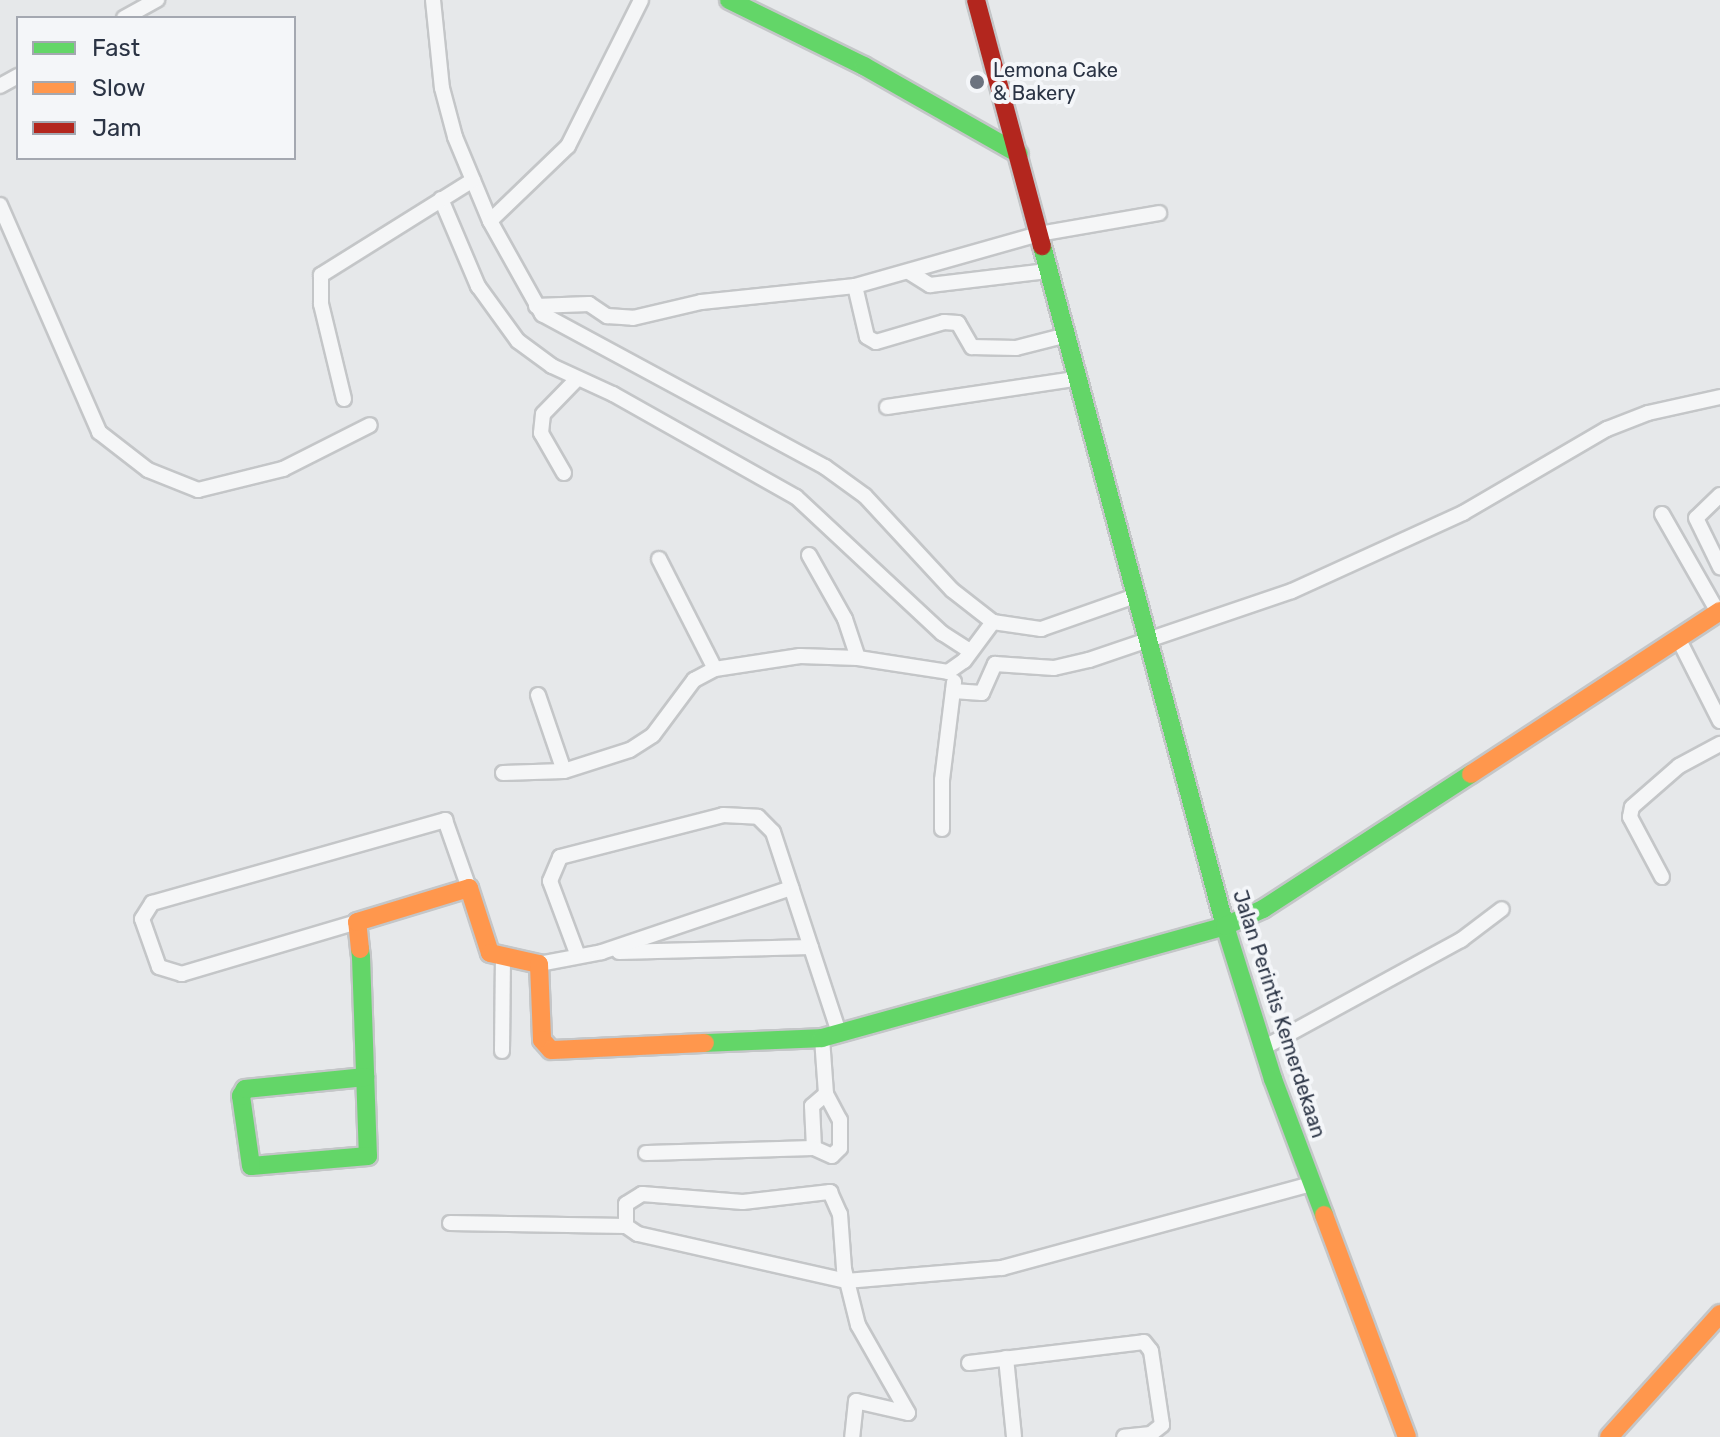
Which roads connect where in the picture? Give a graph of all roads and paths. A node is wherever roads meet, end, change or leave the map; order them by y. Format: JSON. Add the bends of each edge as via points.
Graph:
{"nodes":[{"id":1,"x":157,"y":0,"type":"edge"},
{"id":2,"x":433,"y":0,"type":"edge"},
{"id":3,"x":641,"y":0,"type":"edge"},
{"id":4,"x":729,"y":0,"type":"edge"},
{"id":5,"x":976,"y":0,"type":"edge"},
{"id":6,"x":142,"y":13,"type":"edge"},
{"id":7,"x":1019,"y":154,"type":"junction"},
{"id":8,"x":468,"y":183,"type":"junction"},
{"id":9,"x":445,"y":196,"type":"junction"},
{"id":10,"x":0,"y":205,"type":"edge"},
{"id":11,"x":1159,"y":213,"type":"dead end"},
{"id":12,"x":490,"y":221,"type":"junction"},
{"id":13,"x":1039,"y":234,"type":"junction"},
{"id":14,"x":1047,"y":271,"type":"junction"},
{"id":15,"x":909,"y":272,"type":"junction"},
{"id":16,"x":855,"y":286,"type":"junction"},
{"id":17,"x":536,"y":306,"type":"junction"},
{"id":18,"x":1063,"y":336,"type":"junction"},
{"id":19,"x":577,"y":379,"type":"junction"},
{"id":20,"x":1075,"y":379,"type":"junction"},
{"id":21,"x":1720,"y":397,"type":"edge"},
{"id":22,"x":344,"y":399,"type":"dead end"},
{"id":23,"x":887,"y":407,"type":"dead end"},
{"id":24,"x":370,"y":425,"type":"dead end"},
{"id":25,"x":564,"y":473,"type":"dead end"},
{"id":26,"x":1720,"y":495,"type":"edge"},
{"id":27,"x":1662,"y":514,"type":"dead end"},
{"id":28,"x":809,"y":555,"type":"dead end"},
{"id":29,"x":659,"y":559,"type":"dead end"},
{"id":30,"x":1720,"y":568,"type":"edge"},
{"id":31,"x":1700,"y":582,"type":"junction"},
{"id":32,"x":1136,"y":599,"type":"junction"},
{"id":33,"x":1719,"y":612,"type":"edge"},
{"id":34,"x":990,"y":626,"type":"junction"},
{"id":35,"x":1678,"y":638,"type":"junction"},
{"id":36,"x":1148,"y":640,"type":"junction"},
{"id":37,"x":972,"y":648,"type":"junction"},
{"id":38,"x":858,"y":658,"type":"junction"},
{"id":39,"x":715,"y":669,"type":"junction"},
{"id":40,"x":955,"y":669,"type":"junction"},
{"id":41,"x":953,"y":691,"type":"junction"},
{"id":42,"x":538,"y":695,"type":"dead end"},
{"id":43,"x":1720,"y":721,"type":"edge"},
{"id":44,"x":1720,"y":744,"type":"edge"},
{"id":45,"x":564,"y":771,"type":"junction"},
{"id":46,"x":503,"y":773,"type":"dead end"},
{"id":47,"x":942,"y":829,"type":"dead end"},
{"id":48,"x":1662,"y":877,"type":"dead end"},
{"id":49,"x":469,"y":888,"type":"junction"},
{"id":50,"x":791,"y":888,"type":"junction"},
{"id":51,"x":1502,"y":909,"type":"dead end"},
{"id":52,"x":357,"y":922,"type":"junction"},
{"id":53,"x":1225,"y":926,"type":"junction"},
{"id":54,"x":811,"y":947,"type":"junction"},
{"id":55,"x":602,"y":952,"type":"junction"},
{"id":56,"x":578,"y":956,"type":"junction"},
{"id":57,"x":503,"y":960,"type":"junction"},
{"id":58,"x":539,"y":964,"type":"junction"},
{"id":59,"x":830,"y":1036,"type":"junction"},
{"id":60,"x":1263,"y":1048,"type":"junction"},
{"id":61,"x":502,"y":1051,"type":"dead end"},
{"id":62,"x":365,"y":1077,"type":"junction"},
{"id":63,"x":826,"y":1094,"type":"junction"},
{"id":64,"x":814,"y":1148,"type":"junction"},
{"id":65,"x":646,"y":1153,"type":"dead end"},
{"id":66,"x":1312,"y":1184,"type":"junction"},
{"id":67,"x":450,"y":1223,"type":"dead end"},
{"id":68,"x":626,"y":1226,"type":"junction"},
{"id":69,"x":846,"y":1281,"type":"junction"},
{"id":70,"x":1720,"y":1314,"type":"edge"},
{"id":71,"x":1006,"y":1358,"type":"junction"},
{"id":72,"x":969,"y":1363,"type":"dead end"},
{"id":73,"x":852,"y":1437,"type":"edge"},
{"id":74,"x":1014,"y":1437,"type":"edge"},
{"id":75,"x":1124,"y":1437,"type":"edge"},
{"id":76,"x":1407,"y":1437,"type":"edge"},
{"id":77,"x":1609,"y":1437,"type":"edge"}],
"edges":[{"from":1,"to":6,"type":"street"},
{"from":2,"to":8,"type":"street","via":[[442,88]]},
{"from":3,"to":12,"type":"street","via":[[568,146]]},
{"from":4,"to":7,"type":"street","via":[[864,66]]},
{"from":5,"to":7,"type":"street"},
{"from":7,"to":13,"type":"street"},
{"from":8,"to":9,"type":"street"},
{"from":8,"to":12,"type":"street"},
{"from":9,"to":19,"type":"street","via":[[478,286],[518,341]]},
{"from":9,"to":22,"type":"street","via":[[319,280]]},
{"from":10,"to":24,"type":"street","via":[[99,432],[148,470],[198,490],[283,469]]},
{"from":11,"to":13,"type":"street"},
{"from":12,"to":17,"type":"street"},
{"from":13,"to":14,"type":"street","name":"Jalan Perintis Kemerdekaan"},
{"from":13,"to":15,"type":"street"},
{"from":14,"to":15,"type":"street","via":[[930,285]]},
{"from":14,"to":18,"type":"street","name":"Jalan Perintis Kemerdekaan"},
{"from":15,"to":16,"type":"street"},
{"from":16,"to":17,"type":"street","via":[[701,302],[633,318],[607,316],[589,304]]},
{"from":16,"to":18,"type":"street","via":[[867,337],[876,342],[944,322],[958,323],[972,347],[1016,348]]},
{"from":17,"to":34,"type":"street","via":[[554,324],[825,467],[865,496]]},
{"from":18,"to":20,"type":"street","name":"Jalan Perintis Kemerdekaan"},
{"from":19,"to":25,"type":"street","via":[[543,414],[541,433]]},
{"from":19,"to":37,"type":"street","via":[[796,497],[931,623]]},
{"from":20,"to":23,"type":"street"},
{"from":20,"to":32,"type":"street","name":"Jalan Perintis Kemerdekaan"},
{"from":21,"to":36,"type":"street","via":[[1648,413],[1607,429],[1463,513],[1377,554]]},
{"from":26,"to":30,"type":"street","via":[[1696,518]]},
{"from":27,"to":31,"type":"street"},
{"from":28,"to":38,"type":"street","via":[[845,619]]},
{"from":29,"to":39,"type":"street"},
{"from":30,"to":31,"type":"street"},
{"from":31,"to":33,"type":"street"},
{"from":32,"to":34,"type":"street","via":[[1041,629]]},
{"from":32,"to":36,"type":"street","name":"Jalan Perintis Kemerdekaan"},
{"from":33,"to":35,"type":"street"},
{"from":34,"to":37,"type":"street"},
{"from":35,"to":43,"type":"street"},
{"from":35,"to":53,"type":"street","via":[[1439,798],[1263,909]]},
{"from":36,"to":41,"type":"street","via":[[1054,668],[995,664],[982,693]]},
{"from":36,"to":53,"type":"street","name":"Jalan Perintis Kemerdekaan"},
{"from":37,"to":40,"type":"street"},
{"from":38,"to":39,"type":"street","via":[[800,656]]},
{"from":38,"to":40,"type":"street","via":[[935,672]]},
{"from":39,"to":45,"type":"street","via":[[679,694],[653,735],[630,750]]},
{"from":40,"to":41,"type":"street"},
{"from":41,"to":47,"type":"street"},
{"from":42,"to":45,"type":"street"},
{"from":44,"to":48,"type":"street","via":[[1679,766],[1632,807],[1630,817]]},
{"from":45,"to":46,"type":"street"},
{"from":49,"to":52,"type":"street"},
{"from":49,"to":52,"type":"street","via":[[445,820],[152,903],[142,919],[159,967],[182,974]]},
{"from":49,"to":57,"type":"street","via":[[486,948]]},
{"from":50,"to":54,"type":"street"},
{"from":50,"to":55,"type":"street"},
{"from":50,"to":56,"type":"street","via":[[773,832],[758,817],[740,814],[560,857],[550,881]]},
{"from":51,"to":60,"type":"street","via":[[1461,940]]},
{"from":52,"to":62,"type":"street"},
{"from":53,"to":59,"type":"street"},
{"from":53,"to":60,"type":"street","name":"Jalan Perintis Kemerdekaan"},
{"from":54,"to":55,"type":"street"},
{"from":54,"to":59,"type":"street"},
{"from":55,"to":56,"type":"street"},
{"from":56,"to":58,"type":"street"},
{"from":57,"to":58,"type":"street"},
{"from":57,"to":61,"type":"street"},
{"from":58,"to":59,"type":"street","via":[[542,1040],[551,1050]]},
{"from":59,"to":63,"type":"street"},
{"from":60,"to":66,"type":"street","name":"Jalan Perintis Kemerdekaan"},
{"from":62,"to":62,"type":"street","via":[[368,1156],[251,1166],[241,1096],[245,1089]]},
{"from":63,"to":64,"type":"street","via":[[812,1106]]},
{"from":63,"to":64,"type":"street","via":[[840,1120],[840,1148],[832,1156]]},
{"from":64,"to":65,"type":"street"},
{"from":66,"to":69,"type":"street","via":[[1002,1268]]},
{"from":66,"to":76,"type":"street","name":"Jalan Perintis Kemerdekaan"},
{"from":67,"to":68,"type":"street"},
{"from":68,"to":69,"type":"street","via":[[638,1234]]},
{"from":68,"to":69,"type":"street","via":[[626,1204],[642,1194],[743,1202],[830,1192],[840,1214]]},
{"from":69,"to":73,"type":"street","via":[[858,1325],[908,1413],[856,1401]]},
{"from":70,"to":77,"type":"street"},
{"from":71,"to":72,"type":"street"},
{"from":71,"to":74,"type":"street"},
{"from":71,"to":75,"type":"street","via":[[1144,1342],[1151,1351],[1162,1425],[1151,1434]]}]}
